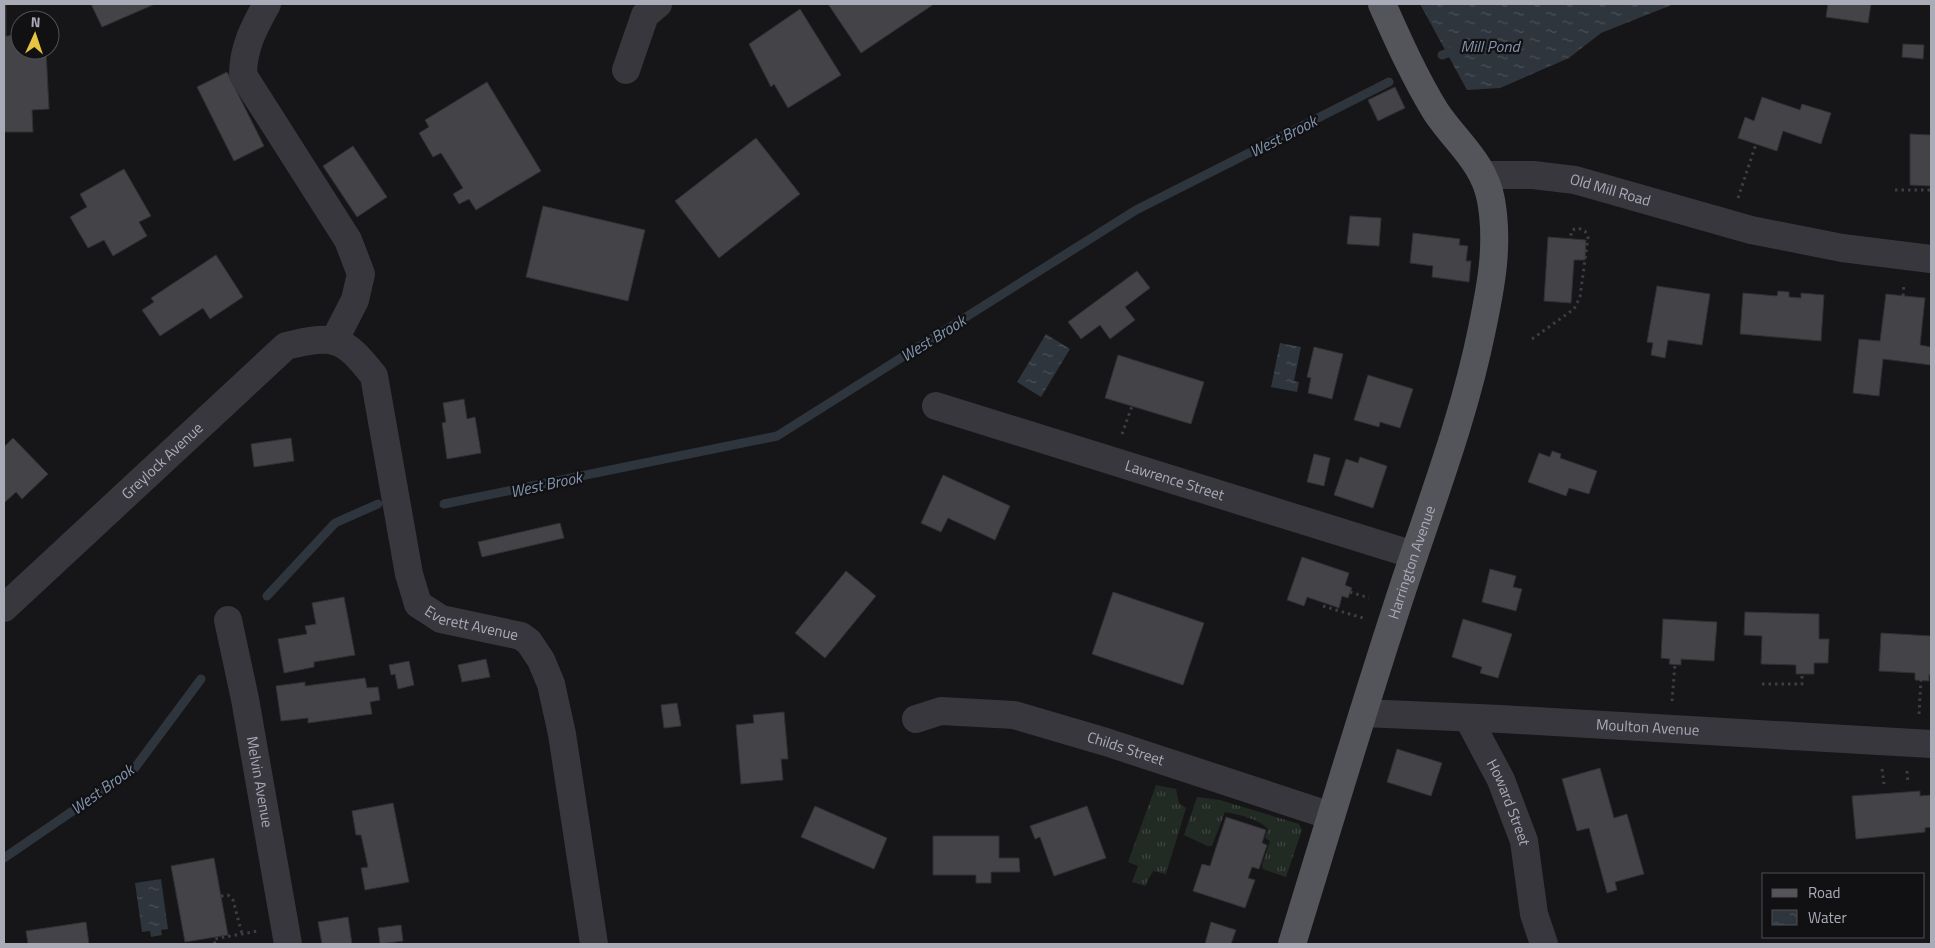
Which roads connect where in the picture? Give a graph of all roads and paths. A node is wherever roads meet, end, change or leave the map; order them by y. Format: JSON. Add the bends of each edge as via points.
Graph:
{"nodes":[{"id":1,"x":267,"y":4,"type":"edge"},
{"id":2,"x":658,"y":4,"type":"edge"},
{"id":3,"x":1382,"y":4,"type":"edge"},
{"id":4,"x":626,"y":70,"type":"dead end"},
{"id":5,"x":1756,"y":144,"type":"dead end"},
{"id":6,"x":1484,"y":175,"type":"junction"},
{"id":7,"x":1895,"y":190,"type":"dead end"},
{"id":8,"x":1931,"y":190,"type":"edge"},
{"id":9,"x":1730,"y":224,"type":"junction"},
{"id":10,"x":1570,"y":239,"type":"dead end"},
{"id":11,"x":1931,"y":259,"type":"edge"},
{"id":12,"x":1532,"y":339,"type":"dead end"},
{"id":13,"x":334,"y":341,"type":"junction"},
{"id":14,"x":936,"y":406,"type":"dead end"},
{"id":15,"x":1414,"y":555,"type":"junction"},
{"id":16,"x":1350,"y":592,"type":"dead end"},
{"id":17,"x":1374,"y":601,"type":"dead end"},
{"id":18,"x":1323,"y":606,"type":"dead end"},
{"id":19,"x":4,"y":608,"type":"edge"},
{"id":20,"x":1367,"y":619,"type":"dead end"},
{"id":21,"x":228,"y":620,"type":"dead end"},
{"id":22,"x":1675,"y":664,"type":"dead end"},
{"id":23,"x":1802,"y":674,"type":"dead end"},
{"id":24,"x":1921,"y":680,"type":"dead end"},
{"id":25,"x":1762,"y":684,"type":"dead end"},
{"id":26,"x":1363,"y":714,"type":"junction"},
{"id":27,"x":1468,"y":718,"type":"junction"},
{"id":28,"x":916,"y":719,"type":"dead end"},
{"id":29,"x":1670,"y":729,"type":"junction"},
{"id":30,"x":1924,"y":744,"type":"edge"},
{"id":31,"x":1331,"y":816,"type":"junction"},
{"id":32,"x":221,"y":896,"type":"dead end"},
{"id":33,"x":242,"y":934,"type":"junction"},
{"id":34,"x":286,"y":935,"type":"edge"},
{"id":35,"x":215,"y":944,"type":"edge"},
{"id":36,"x":594,"y":944,"type":"edge"},
{"id":37,"x":1292,"y":944,"type":"edge"},
{"id":38,"x":1544,"y":944,"type":"edge"}],
"edges":[{"from":1,"to":13,"type":"street","via":[[243,56],[243,75],[348,240],[361,274],[356,300]]},
{"from":2,"to":4,"type":"street","via":[[645,14]]},
{"from":3,"to":6,"type":"main road","via":[[1436,112]]},
{"from":5,"to":9,"type":"path"},
{"from":6,"to":9,"type":"street","name":"Old Mill Road","via":[[1534,175],[1575,180]]},
{"from":6,"to":15,"type":"main road","name":"Harrington Avenue","via":[[1494,221],[1493,277],[1470,381]]},
{"from":7,"to":8,"type":"path"},
{"from":9,"to":11,"type":"street","name":"Old Mill Road","via":[[1842,248]]},
{"from":10,"to":12,"type":"path","via":[[1572,230],[1578,228],[1588,237],[1580,297],[1574,309]]},
{"from":13,"to":19,"type":"street","name":"Greylock Avenue","via":[[319,339],[286,346]]},
{"from":13,"to":36,"type":"street","name":"Everett Avenue","via":[[355,352],[374,376],[409,574],[418,604],[441,619],[521,636],[542,660],[562,734]]},
{"from":14,"to":15,"type":"street","name":"Lawrence Street"},
{"from":15,"to":26,"type":"main road","name":"Harrington Avenue"},
{"from":16,"to":17,"type":"path"},
{"from":18,"to":20,"type":"path"},
{"from":21,"to":34,"type":"street","name":"Melvin Avenue"},
{"from":22,"to":29,"type":"path"},
{"from":23,"to":25,"type":"path","via":[[1802,684]]},
{"from":24,"to":30,"type":"path"},
{"from":26,"to":27,"type":"street","name":"Moulton Avenue"},
{"from":26,"to":31,"type":"main road","name":"Harrington Avenue"},
{"from":27,"to":29,"type":"street","name":"Moulton Avenue"},
{"from":27,"to":38,"type":"street","name":"Howard Street","via":[[1501,780],[1524,841],[1534,914]]},
{"from":28,"to":31,"type":"street","name":"Childs Street","via":[[940,711],[1014,715]]},
{"from":29,"to":30,"type":"street","name":"Moulton Avenue"},
{"from":31,"to":37,"type":"main road","name":"Harrington Avenue"},
{"from":32,"to":33,"type":"path","via":[[228,895],[232,900]]},
{"from":33,"to":34,"type":"path"},
{"from":33,"to":35,"type":"path","via":[[214,939]]}]}
